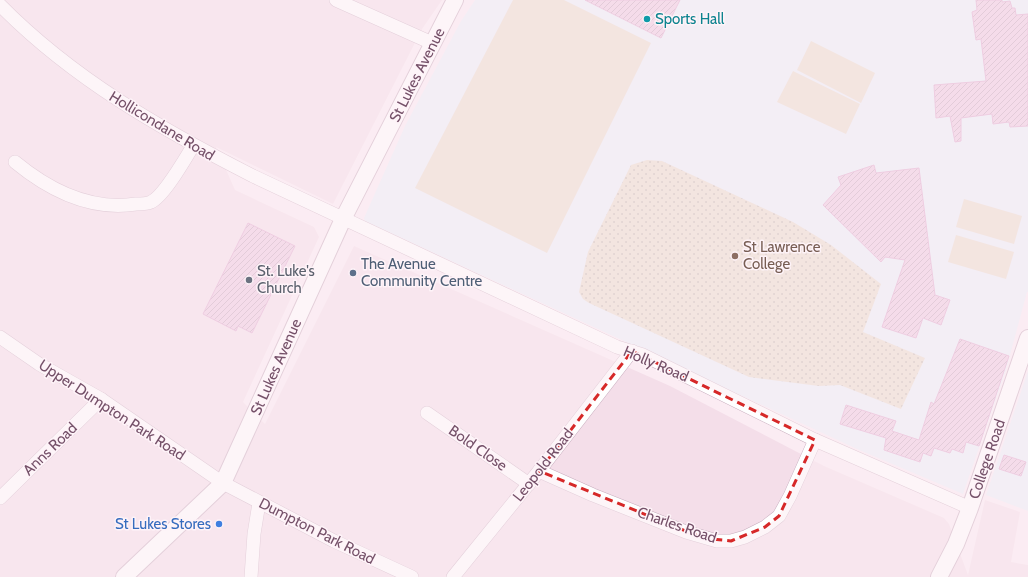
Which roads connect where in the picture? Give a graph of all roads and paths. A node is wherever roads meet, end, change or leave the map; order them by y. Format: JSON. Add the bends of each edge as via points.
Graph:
{"nodes":[{"id":1,"x":336,"y":0,"type":"edge"},
{"id":2,"x":455,"y":0,"type":"edge"},
{"id":3,"x":0,"y":5,"type":"edge"},
{"id":4,"x":432,"y":43,"type":"junction"},
{"id":5,"x":193,"y":146,"type":"junction"},
{"id":6,"x":15,"y":162,"type":"dead end"},
{"id":7,"x":343,"y":219,"type":"junction"},
{"id":8,"x":0,"y":337,"type":"edge"},
{"id":9,"x":1028,"y":338,"type":"edge"},
{"id":10,"x":632,"y":352,"type":"junction"},
{"id":11,"x":101,"y":400,"type":"junction"},
{"id":12,"x":427,"y":413,"type":"dead end"},
{"id":13,"x":815,"y":440,"type":"junction"},
{"id":14,"x":539,"y":471,"type":"junction"},
{"id":15,"x":223,"y":482,"type":"junction"},
{"id":16,"x":529,"y":484,"type":"junction"},
{"id":17,"x":0,"y":498,"type":"edge"},
{"id":18,"x":259,"y":502,"type":"junction"},
{"id":19,"x":970,"y":508,"type":"junction"},
{"id":20,"x":124,"y":577,"type":"edge"},
{"id":21,"x":251,"y":577,"type":"edge"},
{"id":22,"x":412,"y":577,"type":"edge"},
{"id":23,"x":453,"y":577,"type":"edge"},
{"id":24,"x":939,"y":577,"type":"edge"}],
"edges":[{"from":1,"to":4,"type":"street"},
{"from":2,"to":4,"type":"street","name":"St Lukes Avenue"},
{"from":3,"to":5,"type":"street","name":"Hollicondane Road","via":[[61,60],[143,117]]},
{"from":4,"to":7,"type":"street","name":"St Lukes Avenue"},
{"from":5,"to":6,"type":"street","via":[[165,189],[151,202],[124,206],[74,198],[50,187]]},
{"from":5,"to":7,"type":"street","name":"Hollicondane Road"},
{"from":7,"to":10,"type":"street","name":"Holly Road"},
{"from":7,"to":15,"type":"street","name":"St Lukes Avenue"},
{"from":8,"to":11,"type":"street","name":"Upper Dumpton Park Road","via":[[39,364]]},
{"from":9,"to":19,"type":"street","name":"College Road"},
{"from":10,"to":13,"type":"street","name":"Holly Road","via":[[643,355]]},
{"from":10,"to":14,"type":"street","name":"Leopold Road"},
{"from":11,"to":15,"type":"street","name":"Upper Dumpton Park Road"},
{"from":11,"to":17,"type":"street","name":"Anns Road"},
{"from":12,"to":16,"type":"street","name":"Bold Close"},
{"from":13,"to":14,"type":"street","name":"Charles Road","via":[[779,516],[745,538],[731,541],[717,541],[686,532]]},
{"from":13,"to":19,"type":"street","name":"Holly Road"},
{"from":14,"to":16,"type":"street","name":"Leopold Road"},
{"from":15,"to":18,"type":"street","name":"Dumpton Park Road"},
{"from":15,"to":20,"type":"street","name":"St Lukes Avenue"},
{"from":16,"to":23,"type":"street","name":"Leopold Road"},
{"from":18,"to":21,"type":"street"},
{"from":18,"to":22,"type":"street","name":"Dumpton Park Road","via":[[334,541]]},
{"from":19,"to":24,"type":"street","name":"College Road"}]}
